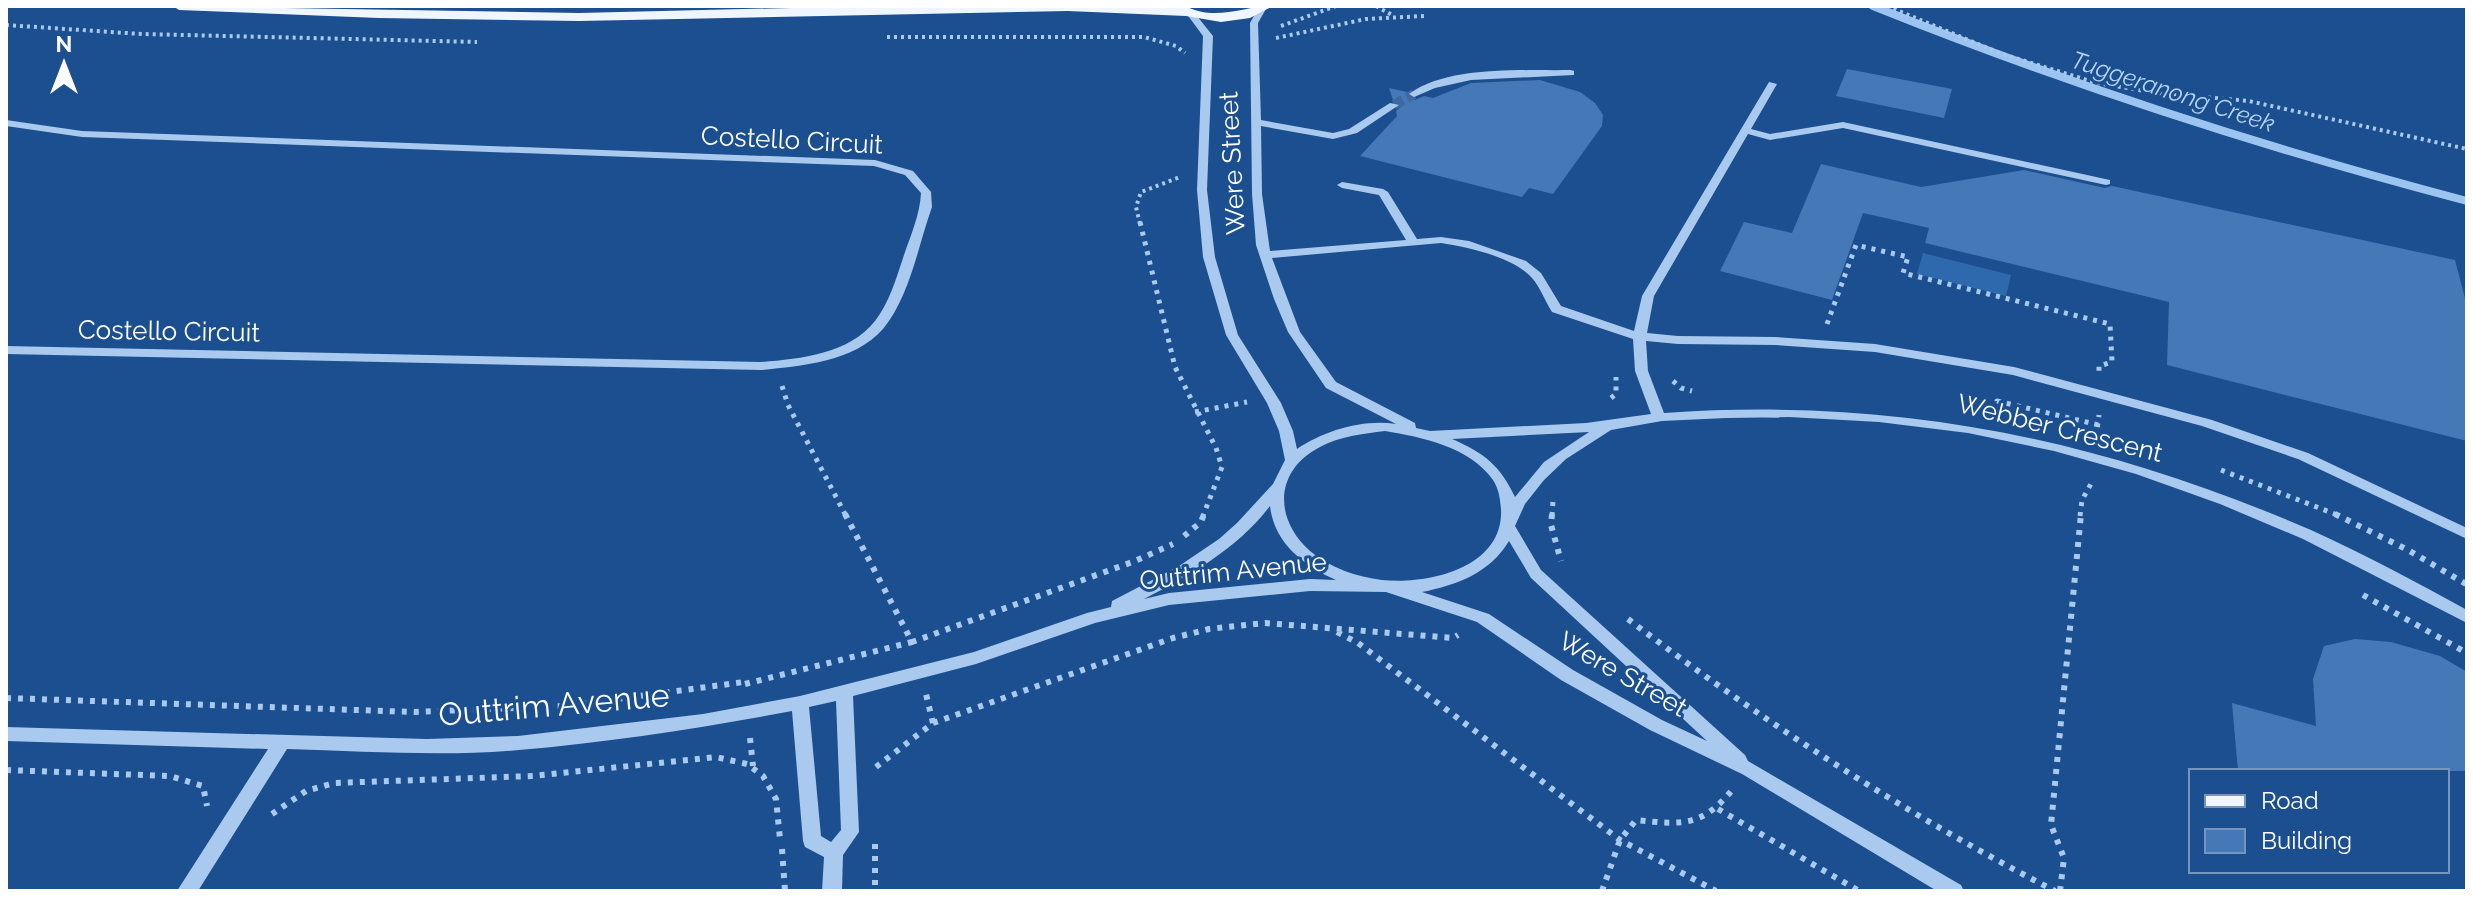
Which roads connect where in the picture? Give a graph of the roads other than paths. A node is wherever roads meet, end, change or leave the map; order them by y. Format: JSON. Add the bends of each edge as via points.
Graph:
{"nodes":[{"id":1,"x":179,"y":6,"type":"edge"},
{"id":2,"x":1006,"y":6,"type":"edge"},
{"id":3,"x":998,"y":7,"type":"edge"},
{"id":4,"x":1265,"y":8,"type":"edge"},
{"id":5,"x":1184,"y":10,"type":"edge"},
{"id":6,"x":1571,"y":73,"type":"dead end"},
{"id":7,"x":1772,"y":84,"type":"dead end"},
{"id":8,"x":1414,"y":94,"type":"tunnel mouth"},
{"id":9,"x":1394,"y":105,"type":"tunnel mouth"},
{"id":10,"x":1256,"y":122,"type":"junction"},
{"id":11,"x":6,"y":123,"type":"edge"},
{"id":12,"x":1747,"y":131,"type":"junction"},
{"id":13,"x":2106,"y":182,"type":"dead end"},
{"id":14,"x":1342,"y":185,"type":"dead end"},
{"id":15,"x":1413,"y":242,"type":"junction"},
{"id":16,"x":1265,"y":255,"type":"junction"},
{"id":17,"x":1637,"y":336,"type":"junction"},
{"id":18,"x":6,"y":350,"type":"edge"},
{"id":19,"x":1659,"y":417,"type":"junction"},
{"id":20,"x":1612,"y":426,"type":"junction"},
{"id":21,"x":1429,"y":434,"type":"junction"},
{"id":22,"x":1292,"y":461,"type":"junction"},
{"id":23,"x":1278,"y":484,"type":"junction"},
{"id":24,"x":1508,"y":522,"type":"junction"},
{"id":25,"x":2467,"y":534,"type":"edge"},
{"id":26,"x":1383,"y":586,"type":"junction"},
{"id":27,"x":1093,"y":617,"type":"junction"},
{"id":28,"x":2467,"y":617,"type":"edge"},
{"id":29,"x":844,"y":693,"type":"junction"},
{"id":30,"x":800,"y":703,"type":"junction"},
{"id":31,"x":6,"y":734,"type":"edge"},
{"id":32,"x":281,"y":743,"type":"junction"},
{"id":33,"x":1748,"y":769,"type":"junction"},
{"id":34,"x":834,"y":853,"type":"junction"},
{"id":35,"x":187,"y":891,"type":"edge"},
{"id":36,"x":832,"y":891,"type":"edge"},
{"id":37,"x":1954,"y":891,"type":"edge"}],
"edges":[{"from":1,"to":3,"type":"main road","via":[[540,16]]},
{"from":2,"to":3,"type":"main road"},
{"from":3,"to":5,"type":"main road"},
{"from":4,"to":5,"type":"main road","via":[[1223,17]]},
{"from":4,"to":10,"type":"street","name":"Were Street","via":[[1254,23]]},
{"from":5,"to":22,"type":"street","name":"Were Street","via":[[1208,36],[1202,190],[1209,257],[1232,335],[1274,403]]},
{"from":6,"to":8,"type":"street","via":[[1465,78]]},
{"from":7,"to":12,"type":"street"},
{"from":9,"to":10,"type":"street","via":[[1353,131],[1333,136]]},
{"from":10,"to":16,"type":"street","name":"Were Street"},
{"from":11,"to":18,"type":"street","name":"Costello Circuit","via":[[82,134],[875,163],[917,178],[926,192],[926,207],[887,314],[870,333],[845,348],[795,363]]},
{"from":12,"to":13,"type":"street","via":[[1770,137],[1843,125]]},
{"from":12,"to":17,"type":"street","via":[[1648,296]]},
{"from":14,"to":15,"type":"street","via":[[1383,192]]},
{"from":15,"to":16,"type":"street"},
{"from":15,"to":17,"type":"street","via":[[1454,241],[1522,264],[1537,276],[1556,309]]},
{"from":16,"to":21,"type":"street","name":"Were Street","via":[[1294,332],[1331,385]]},
{"from":17,"to":19,"type":"street","via":[[1646,390]]},
{"from":17,"to":25,"type":"street","via":[[1823,344],[1946,358],[2098,392],[2303,456]]},
{"from":19,"to":20,"type":"street","name":"Webber Crescent"},
{"from":19,"to":28,"type":"street","name":"Webber Crescent","via":[[1793,413],[1934,422],[2034,441],[2142,470],[2276,520],[2404,580]]},
{"from":20,"to":21,"type":"street","name":"Webber Crescent"},
{"from":20,"to":24,"type":"street","name":"Webber Crescent","via":[[1550,464],[1525,489]]},
{"from":21,"to":22,"type":"street","via":[[1360,429],[1318,441]]},
{"from":21,"to":24,"type":"street","via":[[1465,449],[1490,469],[1508,502]]},
{"from":22,"to":23,"type":"street"},
{"from":23,"to":26,"type":"street","via":[[1280,521],[1306,556],[1328,570]]},
{"from":23,"to":27,"type":"street","name":"Outtrim Avenue","via":[[1256,517],[1218,549]]},
{"from":24,"to":26,"type":"street","via":[[1494,552],[1479,566],[1409,587]]},
{"from":24,"to":33,"type":"street","name":"Were Street","via":[[1536,574]]},
{"from":26,"to":27,"type":"street","name":"Outtrim Avenue","via":[[1310,585],[1169,599]]},
{"from":26,"to":33,"type":"street","name":"Were Street","via":[[1483,618],[1581,683]]},
{"from":27,"to":29,"type":"street","name":"Outtrim Avenue","via":[[976,658]]},
{"from":29,"to":30,"type":"street","name":"Outtrim Avenue"},
{"from":29,"to":34,"type":"street","via":[[850,832]]},
{"from":30,"to":32,"type":"street","name":"Outtrim Avenue","via":[[703,721],[518,743]]},
{"from":30,"to":34,"type":"street","via":[[812,841]]},
{"from":31,"to":32,"type":"street","name":"Outtrim Avenue"},
{"from":32,"to":35,"type":"street"},
{"from":33,"to":37,"type":"street","name":"Were Street"},
{"from":34,"to":36,"type":"street"}]}
